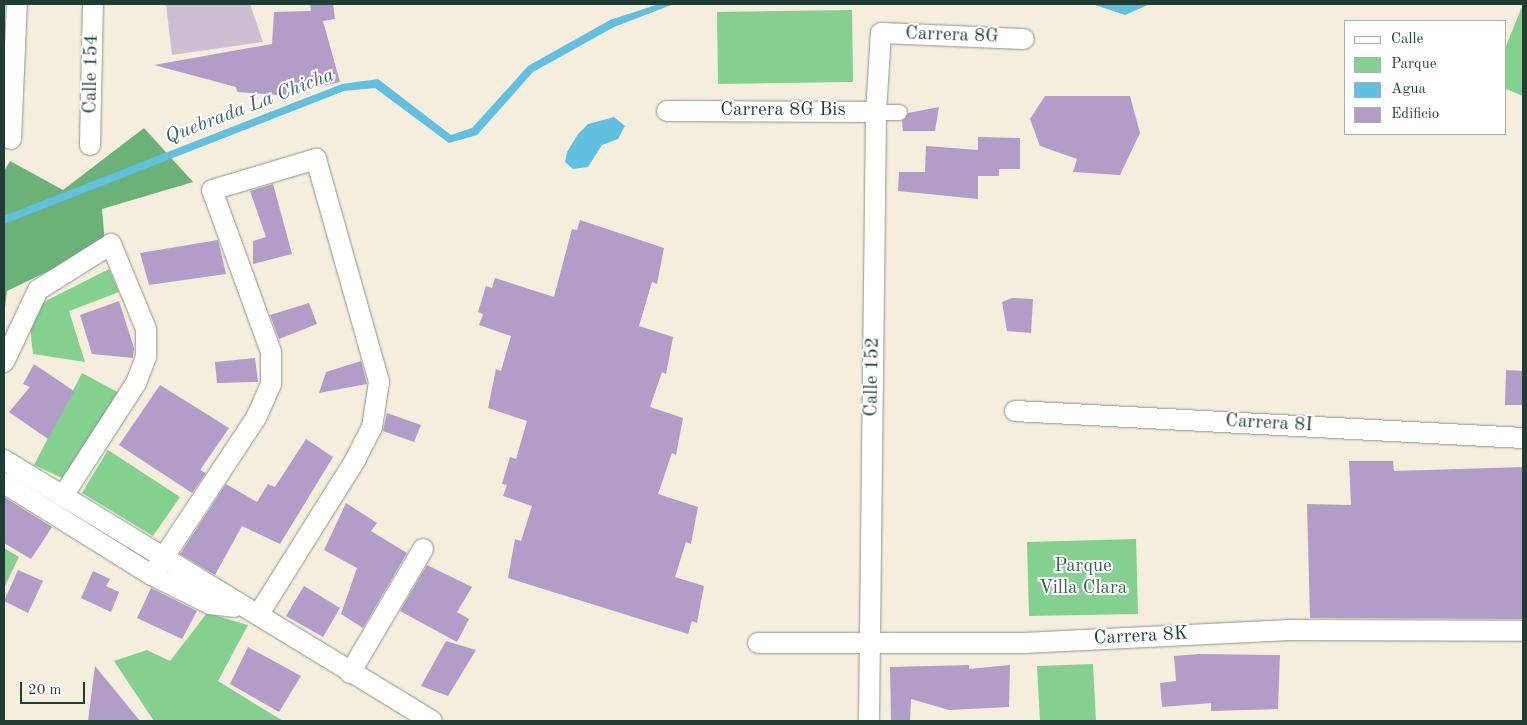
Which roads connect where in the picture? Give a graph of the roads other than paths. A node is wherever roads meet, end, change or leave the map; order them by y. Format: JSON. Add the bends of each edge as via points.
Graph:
{"nodes":[{"id":1,"x":17,"y":4,"type":"edge"},
{"id":2,"x":93,"y":4,"type":"edge"},
{"id":3,"x":881,"y":33,"type":"joint"},
{"id":4,"x":1024,"y":39,"type":"dead end"},
{"id":5,"x":667,"y":111,"type":"dead end"},
{"id":6,"x":876,"y":112,"type":"junction"},
{"id":7,"x":899,"y":112,"type":"dead end"},
{"id":8,"x":11,"y":139,"type":"dead end"},
{"id":9,"x":90,"y":145,"type":"dead end"},
{"id":10,"x":4,"y":362,"type":"edge"},
{"id":11,"x":1015,"y":411,"type":"dead end"},
{"id":12,"x":1523,"y":438,"type":"edge"},
{"id":13,"x":4,"y":460,"type":"edge"},
{"id":14,"x":4,"y":483,"type":"edge"},
{"id":15,"x":63,"y":496,"type":"junction"},
{"id":16,"x":422,"y":549,"type":"dead end"},
{"id":17,"x":162,"y":557,"type":"junction"},
{"id":18,"x":152,"y":575,"type":"junction"},
{"id":19,"x":251,"y":612,"type":"junction"},
{"id":20,"x":1523,"y":631,"type":"edge"},
{"id":21,"x":758,"y":643,"type":"dead end"},
{"id":22,"x":870,"y":644,"type":"junction"},
{"id":23,"x":350,"y":673,"type":"junction"},
{"id":24,"x":432,"y":721,"type":"edge"},
{"id":25,"x":869,"y":721,"type":"edge"}],
"edges":[{"from":1,"to":8,"type":"street"},
{"from":2,"to":9,"type":"street","name":"Calle 154"},
{"from":3,"to":4,"type":"street","name":"Carrera 8G"},
{"from":3,"to":6,"type":"street","name":"Calle 152"},
{"from":5,"to":6,"type":"street","name":"Carrera 8G Bis"},
{"from":6,"to":7,"type":"street","name":"Carrera 8G Bis"},
{"from":6,"to":22,"type":"street","name":"Calle 152"},
{"from":10,"to":15,"type":"street","via":[[38,290],[112,244],[146,329],[146,357],[136,383]]},
{"from":11,"to":12,"type":"street","name":"Carrera 8I"},
{"from":13,"to":15,"type":"street"},
{"from":14,"to":18,"type":"street"},
{"from":15,"to":17,"type":"street"},
{"from":16,"to":23,"type":"street"},
{"from":17,"to":18,"type":"street"},
{"from":17,"to":19,"type":"street"},
{"from":17,"to":19,"type":"street","via":[[256,418],[271,384],[271,352],[212,190],[316,159],[379,382],[372,427],[356,459]]},
{"from":18,"to":19,"type":"street","via":[[210,604]]},
{"from":19,"to":23,"type":"street"},
{"from":20,"to":22,"type":"street","name":"Carrera 8K","via":[[1286,630],[1022,643]]},
{"from":21,"to":22,"type":"street","name":"Carrera 8K"},
{"from":22,"to":25,"type":"street","name":"Calle 152"},
{"from":23,"to":24,"type":"street"}]}
